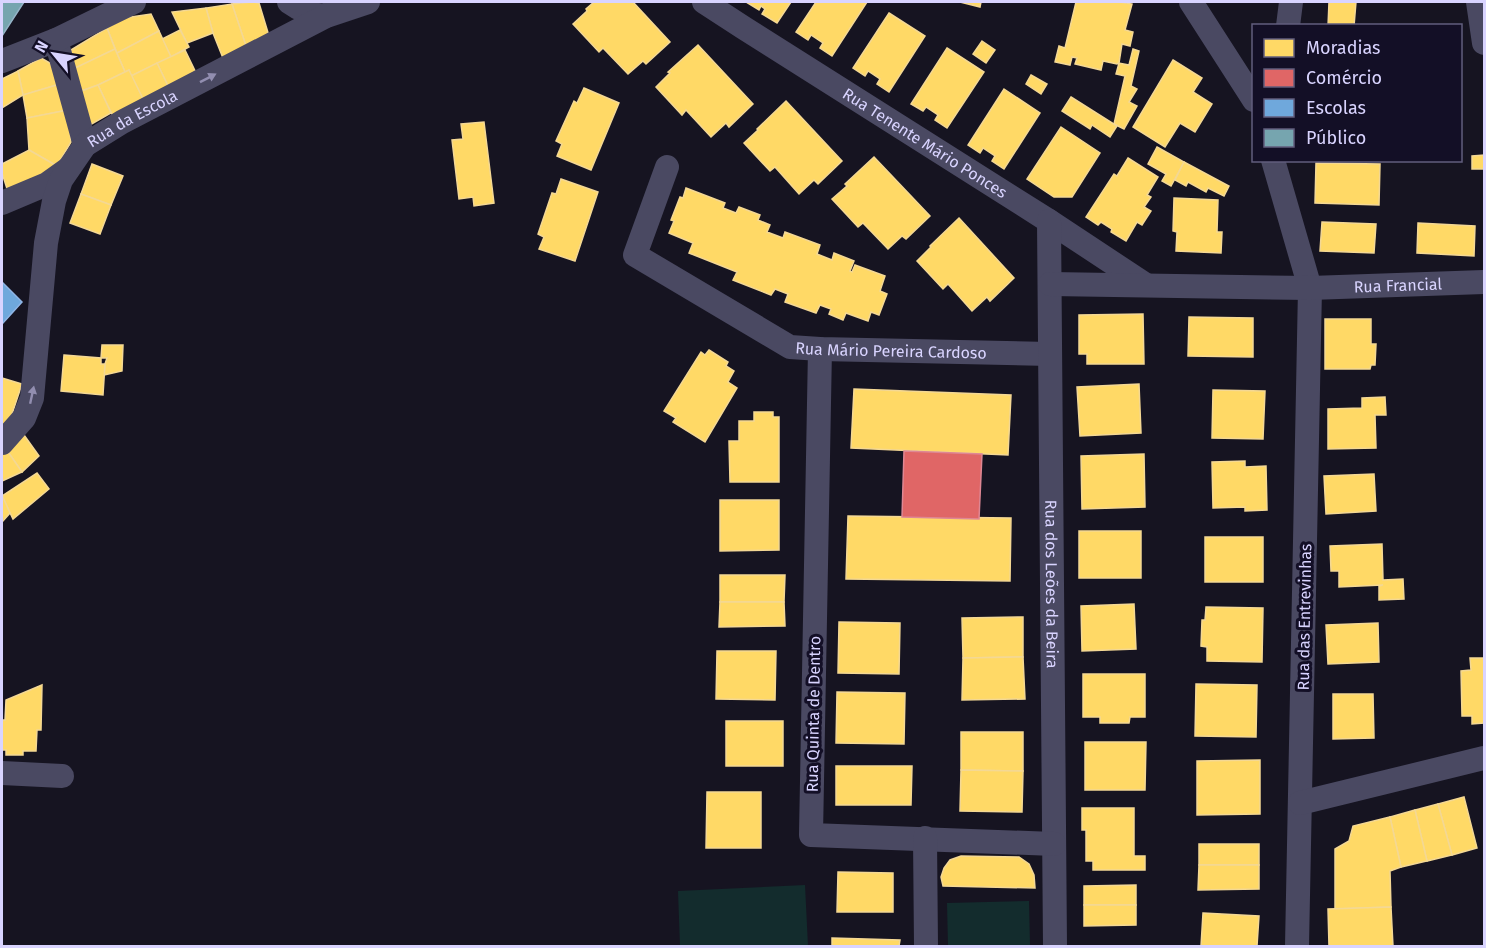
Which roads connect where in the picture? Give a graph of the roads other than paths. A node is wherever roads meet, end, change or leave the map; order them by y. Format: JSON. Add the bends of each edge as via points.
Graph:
{"nodes":[{"id":1,"x":134,"y":2,"type":"edge"},
{"id":2,"x":289,"y":2,"type":"edge"},
{"id":3,"x":368,"y":2,"type":"edge"},
{"id":4,"x":704,"y":2,"type":"edge"},
{"id":5,"x":1191,"y":2,"type":"edge"},
{"id":6,"x":1291,"y":2,"type":"edge"},
{"id":7,"x":1478,"y":2,"type":"edge"},
{"id":8,"x":331,"y":9,"type":"edge"},
{"id":9,"x":1288,"y":24,"type":"edge"},
{"id":10,"x":56,"y":40,"type":"junction"},
{"id":11,"x":1485,"y":43,"type":"edge"},
{"id":12,"x":2,"y":61,"type":"edge"},
{"id":13,"x":1252,"y":97,"type":"edge"},
{"id":14,"x":86,"y":145,"type":"junction"},
{"id":15,"x":1275,"y":162,"type":"edge"},
{"id":16,"x":667,"y":167,"type":"dead end"},
{"id":17,"x":68,"y":169,"type":"junction"},
{"id":18,"x":2,"y":203,"type":"edge"},
{"id":19,"x":1049,"y":221,"type":"junction"},
{"id":20,"x":1485,"y":282,"type":"edge"},
{"id":21,"x":1050,"y":284,"type":"junction"},
{"id":22,"x":1146,"y":285,"type":"junction"},
{"id":23,"x":1310,"y":288,"type":"junction"},
{"id":24,"x":820,"y":349,"type":"junction"},
{"id":25,"x":1050,"y":354,"type":"junction"},
{"id":26,"x":2,"y":443,"type":"edge"},
{"id":27,"x":1485,"y":758,"type":"edge"},
{"id":28,"x":2,"y":773,"type":"edge"},
{"id":29,"x":62,"y":776,"type":"dead end"},
{"id":30,"x":1300,"y":802,"type":"junction"},
{"id":31,"x":925,"y":838,"type":"junction"},
{"id":32,"x":1054,"y":844,"type":"junction"},
{"id":33,"x":926,"y":946,"type":"edge"},
{"id":34,"x":1055,"y":946,"type":"edge"},
{"id":35,"x":1297,"y":946,"type":"edge"}],
"edges":[{"from":1,"to":10,"type":"street"},
{"from":2,"to":8,"type":"street","via":[[315,15]]},
{"from":3,"to":8,"type":"street","name":"Rua da Escola"},
{"from":4,"to":19,"type":"street","name":"Rua Tenente Mário Ponces"},
{"from":5,"to":13,"type":"street"},
{"from":6,"to":9,"type":"street"},
{"from":7,"to":11,"type":"street"},
{"from":14,"to":8,"type":"street","name":"Rua da Escola","one_way":true},
{"from":10,"to":12,"type":"street"},
{"from":10,"to":14,"type":"street"},
{"from":14,"to":17,"type":"street","name":"Rua da Escola"},
{"from":15,"to":23,"type":"street","name":"Rua das Entrevinhas"},
{"from":16,"to":24,"type":"street","name":"Rua Mário Pereira Cardoso","via":[[635,255],[790,347]]},
{"from":17,"to":18,"type":"street","via":[[47,184]]},
{"from":26,"to":17,"type":"street","name":"Rua da Escola","one_way":true,"via":[[24,418],[32,398],[46,243],[54,201]]},
{"from":19,"to":21,"type":"street","name":"Rua dos Leões da Beira"},
{"from":19,"to":22,"type":"street","name":"Rua Tenente Mário Ponces"},
{"from":20,"to":23,"type":"street","name":"Rua Francial"},
{"from":21,"to":22,"type":"street"},
{"from":21,"to":25,"type":"street","name":"Rua dos Leões da Beira"},
{"from":22,"to":23,"type":"street"},
{"from":23,"to":30,"type":"street","name":"Rua das Entrevinhas"},
{"from":24,"to":25,"type":"street","name":"Rua Mário Pereira Cardoso"},
{"from":24,"to":31,"type":"street","name":"Rua Quinta de Dentro","via":[[811,835]]},
{"from":25,"to":32,"type":"street","name":"Rua dos Leões da Beira"},
{"from":27,"to":30,"type":"street"},
{"from":28,"to":29,"type":"street"},
{"from":30,"to":35,"type":"street","name":"Rua das Entrevinhas"},
{"from":31,"to":32,"type":"street","name":"Rua Quinta de Dentro"},
{"from":31,"to":33,"type":"street"},
{"from":32,"to":34,"type":"street","name":"Rua dos Leões da Beira"}]}
